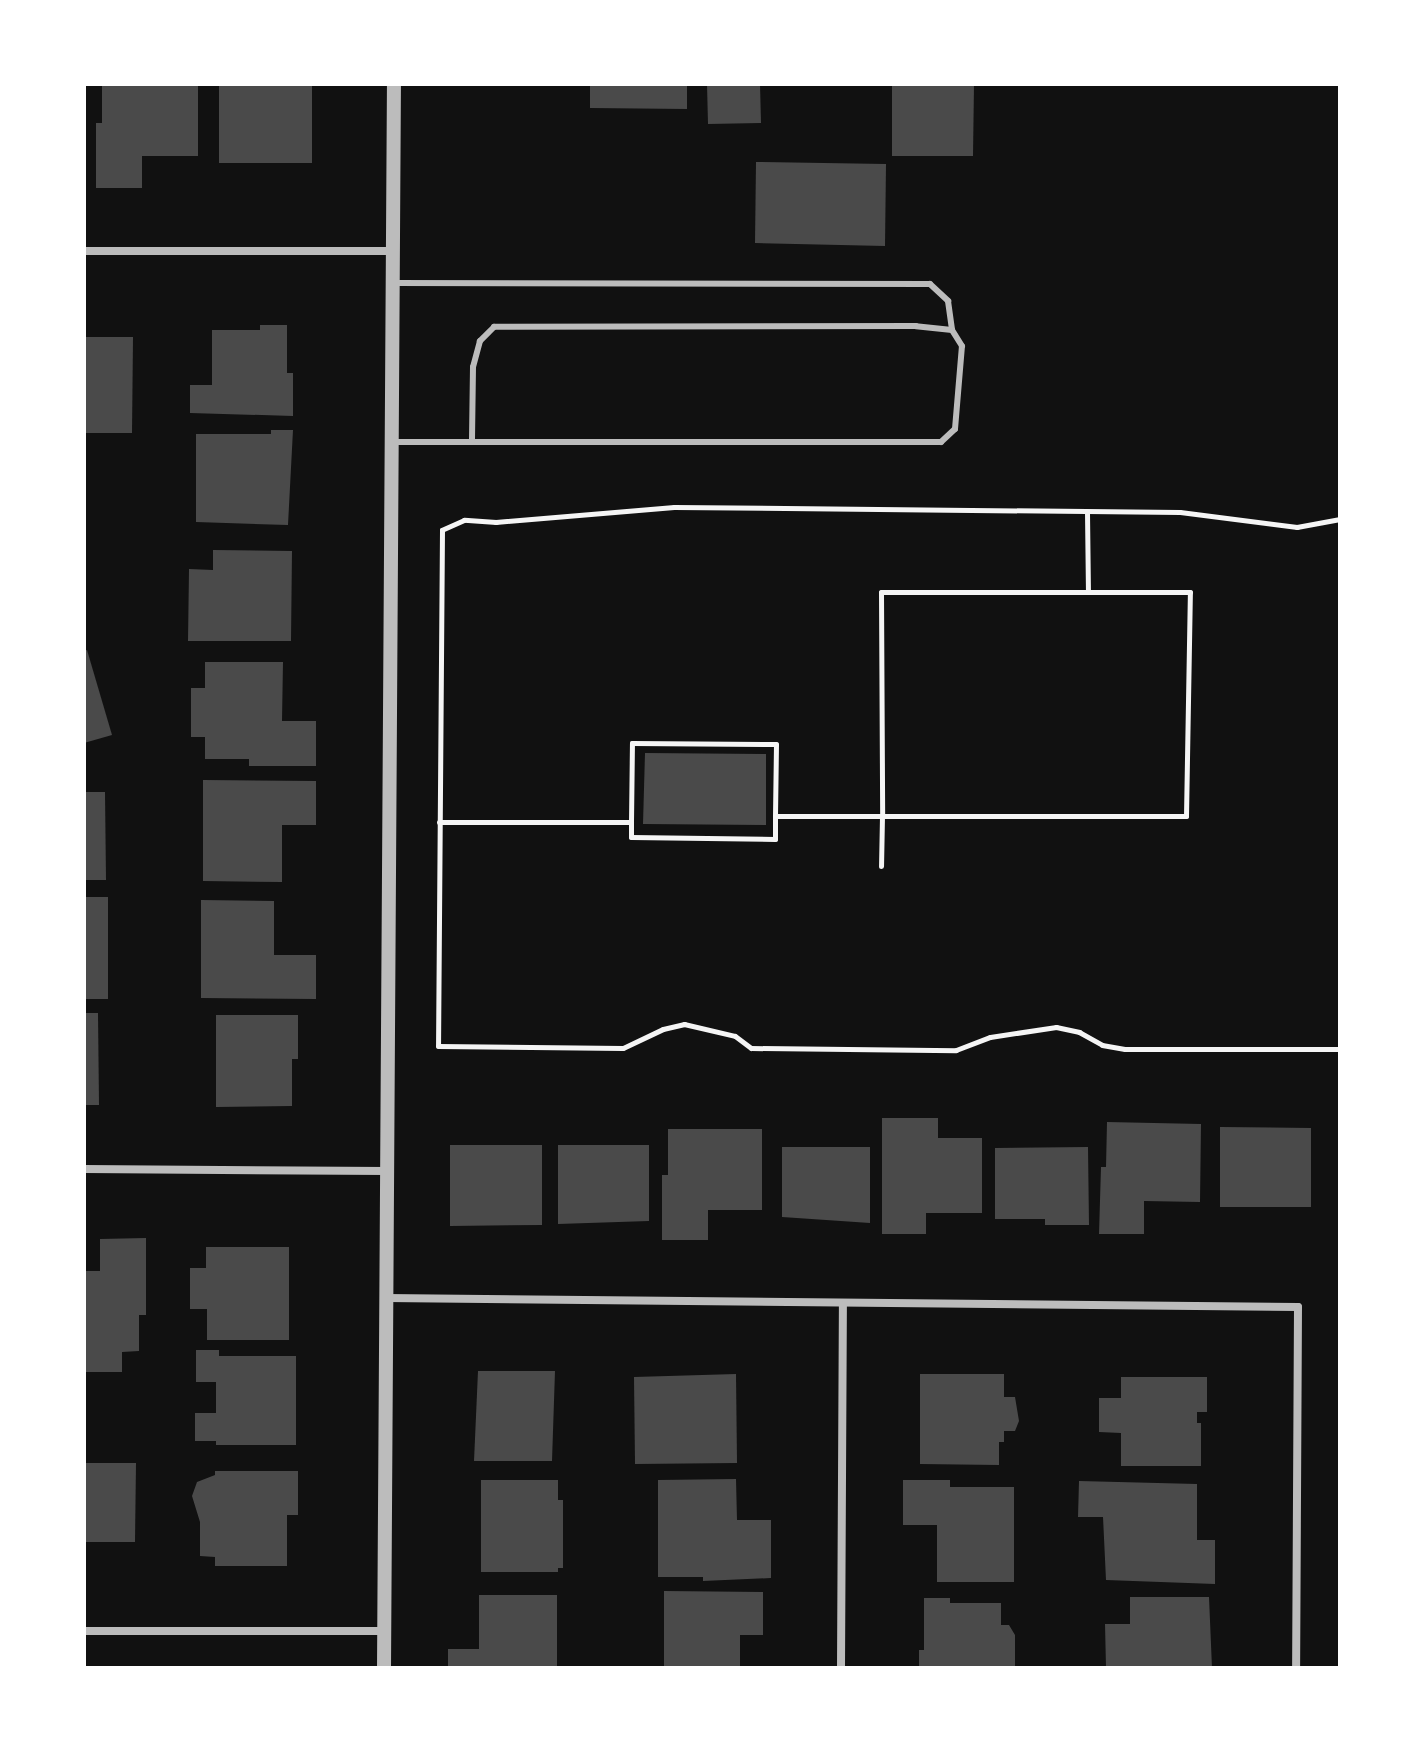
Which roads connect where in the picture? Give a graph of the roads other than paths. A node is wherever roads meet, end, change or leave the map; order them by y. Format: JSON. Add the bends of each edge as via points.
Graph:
{"nodes":[{"id":1,"x":394,"y":84,"type":"edge"},
{"id":2,"x":84,"y":251,"type":"edge"},
{"id":3,"x":393,"y":251,"type":"junction"},
{"id":4,"x":393,"y":283,"type":"junction"},
{"id":5,"x":952,"y":330,"type":"junction"},
{"id":6,"x":392,"y":442,"type":"junction"},
{"id":7,"x":472,"y":442,"type":"junction"},
{"id":8,"x":84,"y":1169,"type":"edge"},
{"id":9,"x":387,"y":1171,"type":"junction"},
{"id":10,"x":386,"y":1298,"type":"junction"},
{"id":11,"x":843,"y":1305,"type":"junction"},
{"id":12,"x":84,"y":1631,"type":"edge"},
{"id":13,"x":384,"y":1631,"type":"junction"},
{"id":14,"x":384,"y":1668,"type":"edge"},
{"id":15,"x":841,"y":1668,"type":"edge"},
{"id":16,"x":1296,"y":1668,"type":"edge"}],
"edges":[{"from":1,"to":3,"type":"street"},
{"from":2,"to":3,"type":"street"},
{"from":3,"to":4,"type":"street"},
{"from":4,"to":5,"type":"lane","via":[[930,284],[948,301]]},
{"from":4,"to":6,"type":"street"},
{"from":5,"to":7,"type":"lane","via":[[494,327],[480,341],[473,367]]},
{"from":5,"to":7,"type":"lane","via":[[962,346],[959,409],[955,429],[941,442]]},
{"from":6,"to":7,"type":"lane"},
{"from":6,"to":9,"type":"street"},
{"from":8,"to":9,"type":"street"},
{"from":9,"to":10,"type":"street"},
{"from":10,"to":11,"type":"street"},
{"from":10,"to":13,"type":"street"},
{"from":11,"to":15,"type":"street"},
{"from":11,"to":16,"type":"street","via":[[1298,1307]]},
{"from":12,"to":13,"type":"street"},
{"from":13,"to":14,"type":"street"}]}
